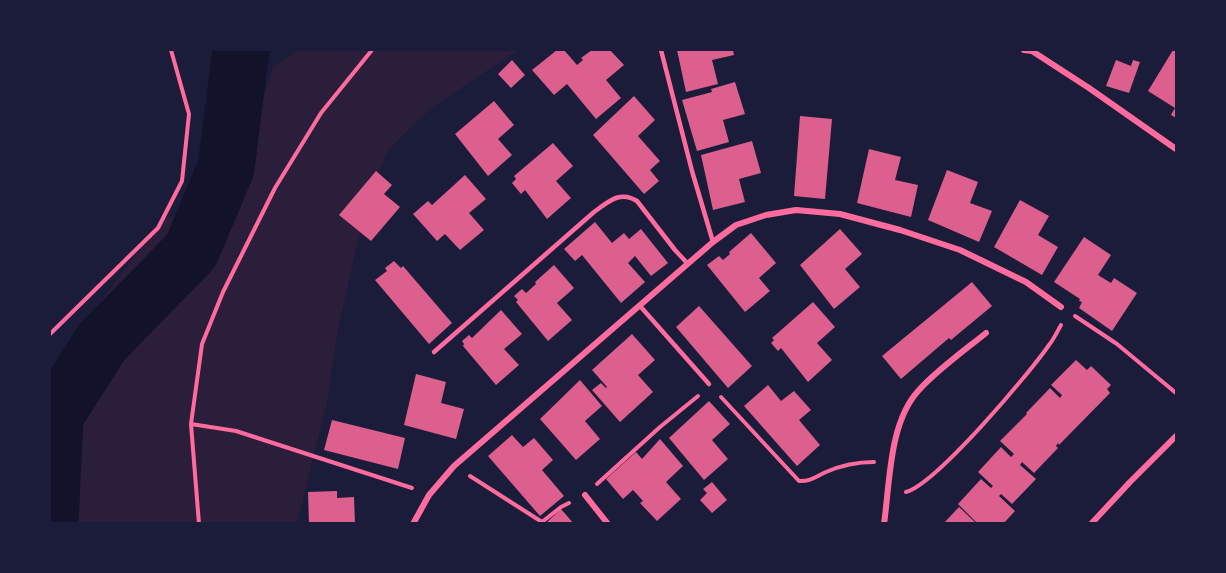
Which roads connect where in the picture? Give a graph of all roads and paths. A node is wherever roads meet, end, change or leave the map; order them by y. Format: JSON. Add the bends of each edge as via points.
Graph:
{"nodes":[{"id":1,"x":171,"y":50,"type":"edge"},
{"id":2,"x":372,"y":50,"type":"edge"},
{"id":3,"x":661,"y":50,"type":"edge"},
{"id":4,"x":1024,"y":50,"type":"edge"},
{"id":5,"x":1176,"y":149,"type":"edge"},
{"id":6,"x":713,"y":242,"type":"junction"},
{"id":7,"x":688,"y":264,"type":"junction"},
{"id":8,"x":640,"y":306,"type":"junction"},
{"id":9,"x":1061,"y":307,"type":"junction"},
{"id":10,"x":986,"y":333,"type":"dead end"},
{"id":11,"x":50,"y":334,"type":"edge"},
{"id":12,"x":434,"y":352,"type":"dead end"},
{"id":13,"x":709,"y":384,"type":"junction"},
{"id":14,"x":1176,"y":393,"type":"edge"},
{"id":15,"x":191,"y":424,"type":"junction"},
{"id":16,"x":1176,"y":436,"type":"edge"},
{"id":17,"x":892,"y":463,"type":"junction"},
{"id":18,"x":454,"y":466,"type":"junction"},
{"id":19,"x":429,"y":495,"type":"junction"},
{"id":20,"x":585,"y":495,"type":"junction"},
{"id":21,"x":888,"y":495,"type":"junction"},
{"id":22,"x":199,"y":524,"type":"edge"},
{"id":23,"x":413,"y":524,"type":"edge"},
{"id":24,"x":608,"y":524,"type":"edge"},
{"id":25,"x":884,"y":524,"type":"edge"},
{"id":26,"x":1091,"y":524,"type":"edge"}],
"edges":[{"from":1,"to":11,"type":"path","via":[[189,114],[182,181],[158,228]]},
{"from":2,"to":15,"type":"path","via":[[321,113],[275,188],[223,292],[202,344]]},
{"from":3,"to":6,"type":"lane"},
{"from":4,"to":5,"type":"street","via":[[1032,51],[1089,88]]},
{"from":6,"to":7,"type":"street"},
{"from":6,"to":9,"type":"street","via":[[736,225],[766,215],[796,210],[840,214],[960,250],[1026,282]]},
{"from":7,"to":8,"type":"street"},
{"from":7,"to":12,"type":"lane","via":[[637,201],[629,195],[621,196],[594,212]]},
{"from":8,"to":13,"type":"lane"},
{"from":8,"to":18,"type":"street"},
{"from":9,"to":14,"type":"path","via":[[1116,344]]},
{"from":9,"to":21,"type":"path","via":[[1062,323],[1050,345],[983,423],[910,492]]},
{"from":10,"to":17,"type":"street","via":[[919,390],[908,405],[900,420]]},
{"from":13,"to":17,"type":"path","via":[[799,482],[853,462]]},
{"from":13,"to":20,"type":"path"},
{"from":15,"to":19,"type":"path","via":[[236,431],[297,449]]},
{"from":15,"to":22,"type":"path"},
{"from":16,"to":26,"type":"street"},
{"from":17,"to":21,"type":"street"},
{"from":18,"to":19,"type":"street"},
{"from":18,"to":20,"type":"path","via":[[542,522]]},
{"from":19,"to":23,"type":"street"},
{"from":20,"to":24,"type":"street"},
{"from":21,"to":25,"type":"street"}]}
